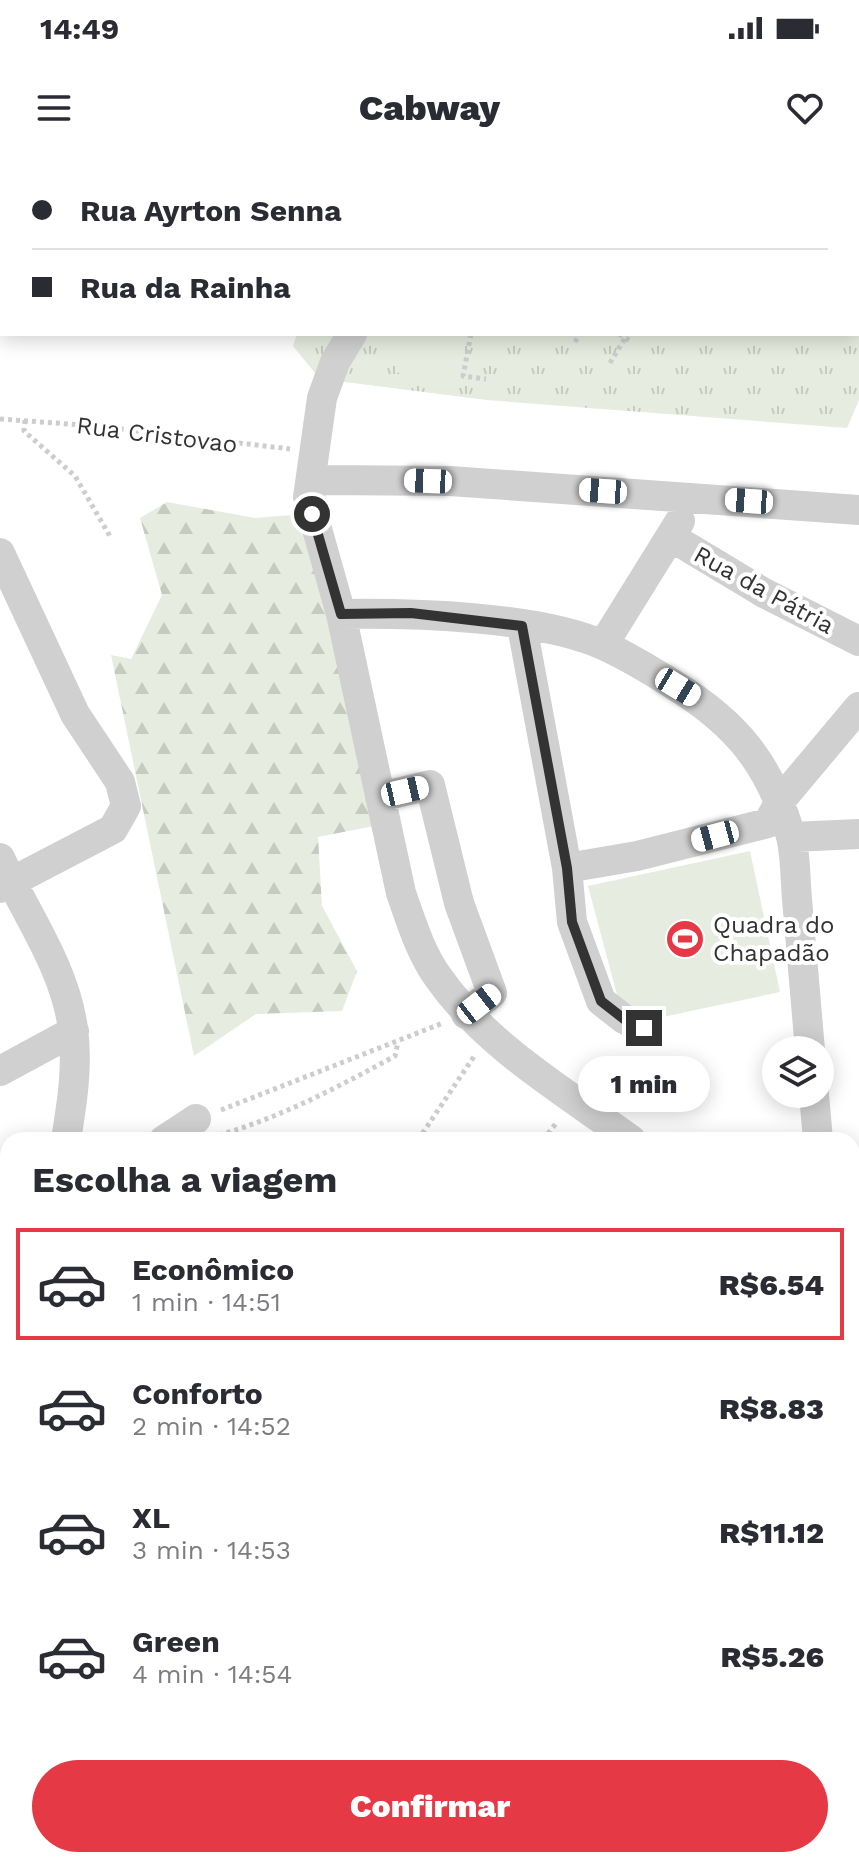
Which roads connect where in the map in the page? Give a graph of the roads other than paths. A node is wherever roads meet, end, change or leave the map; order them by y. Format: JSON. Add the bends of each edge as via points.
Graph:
{"nodes":[{"id":1,"x":351,"y":336,"type":"edge"},
{"id":2,"x":310,"y":485,"type":"junction"},
{"id":3,"x":694,"y":497,"type":"junction"},
{"id":4,"x":859,"y":510,"type":"edge"},
{"id":5,"x":671,"y":537,"type":"junction"},
{"id":6,"x":0,"y":553,"type":"edge"},
{"id":7,"x":341,"y":614,"type":"junction"},
{"id":8,"x":522,"y":626,"type":"junction"},
{"id":9,"x":859,"y":641,"type":"edge"},
{"id":10,"x":603,"y":645,"type":"junction"},
{"id":11,"x":859,"y":707,"type":"edge"},
{"id":12,"x":380,"y":797,"type":"junction"},
{"id":13,"x":780,"y":801,"type":"junction"},
{"id":14,"x":859,"y":834,"type":"edge"},
{"id":15,"x":792,"y":837,"type":"junction"},
{"id":16,"x":567,"y":868,"type":"junction"},
{"id":17,"x":4,"y":876,"type":"edge"},
{"id":18,"x":466,"y":1014,"type":"junction"},
{"id":19,"x":644,"y":1028,"type":"dead end"},
{"id":20,"x":74,"y":1031,"type":"junction"},
{"id":21,"x":809,"y":1036,"type":"edge"},
{"id":22,"x":0,"y":1071,"type":"edge"},
{"id":23,"x":815,"y":1108,"type":"edge"},
{"id":24,"x":196,"y":1119,"type":"road end"},
{"id":25,"x":67,"y":1132,"type":"edge"},
{"id":26,"x":176,"y":1132,"type":"edge"},
{"id":27,"x":620,"y":1132,"type":"edge"},
{"id":28,"x":817,"y":1132,"type":"edge"}],
"edges":[{"from":1,"to":2,"type":"street","via":[[322,398]]},
{"from":2,"to":3,"type":"street","via":[[324,480],[450,481]]},
{"from":2,"to":7,"type":"street","via":[[310,505]]},
{"from":3,"to":4,"type":"street"},
{"from":3,"to":5,"type":"street"},
{"from":5,"to":9,"type":"street","name":"Rua da Pátria"},
{"from":5,"to":10,"type":"street"},
{"from":6,"to":17,"type":"street","via":[[75,714],[120,782],[126,806],[113,829]]},
{"from":7,"to":8,"type":"street","via":[[411,613]]},
{"from":7,"to":12,"type":"street"},
{"from":8,"to":10,"type":"street"},
{"from":8,"to":16,"type":"street"},
{"from":10,"to":13,"type":"street","via":[[703,703],[741,736],[768,772]]},
{"from":11,"to":13,"type":"street"},
{"from":12,"to":18,"type":"street","via":[[416,936],[436,975]]},
{"from":12,"to":18,"type":"street","via":[[430,785],[459,903],[492,993]]},
{"from":13,"to":15,"type":"street"},
{"from":13,"to":16,"type":"street","via":[[768,823]]},
{"from":14,"to":15,"type":"street"},
{"from":15,"to":21,"type":"street"},
{"from":16,"to":19,"type":"street","via":[[572,922],[601,1001]]},
{"from":17,"to":20,"type":"street","via":[[61,980]]},
{"from":18,"to":27,"type":"street"},
{"from":20,"to":22,"type":"street"},
{"from":20,"to":25,"type":"street"},
{"from":23,"to":28,"type":"street"},
{"from":24,"to":26,"type":"street"}]}
